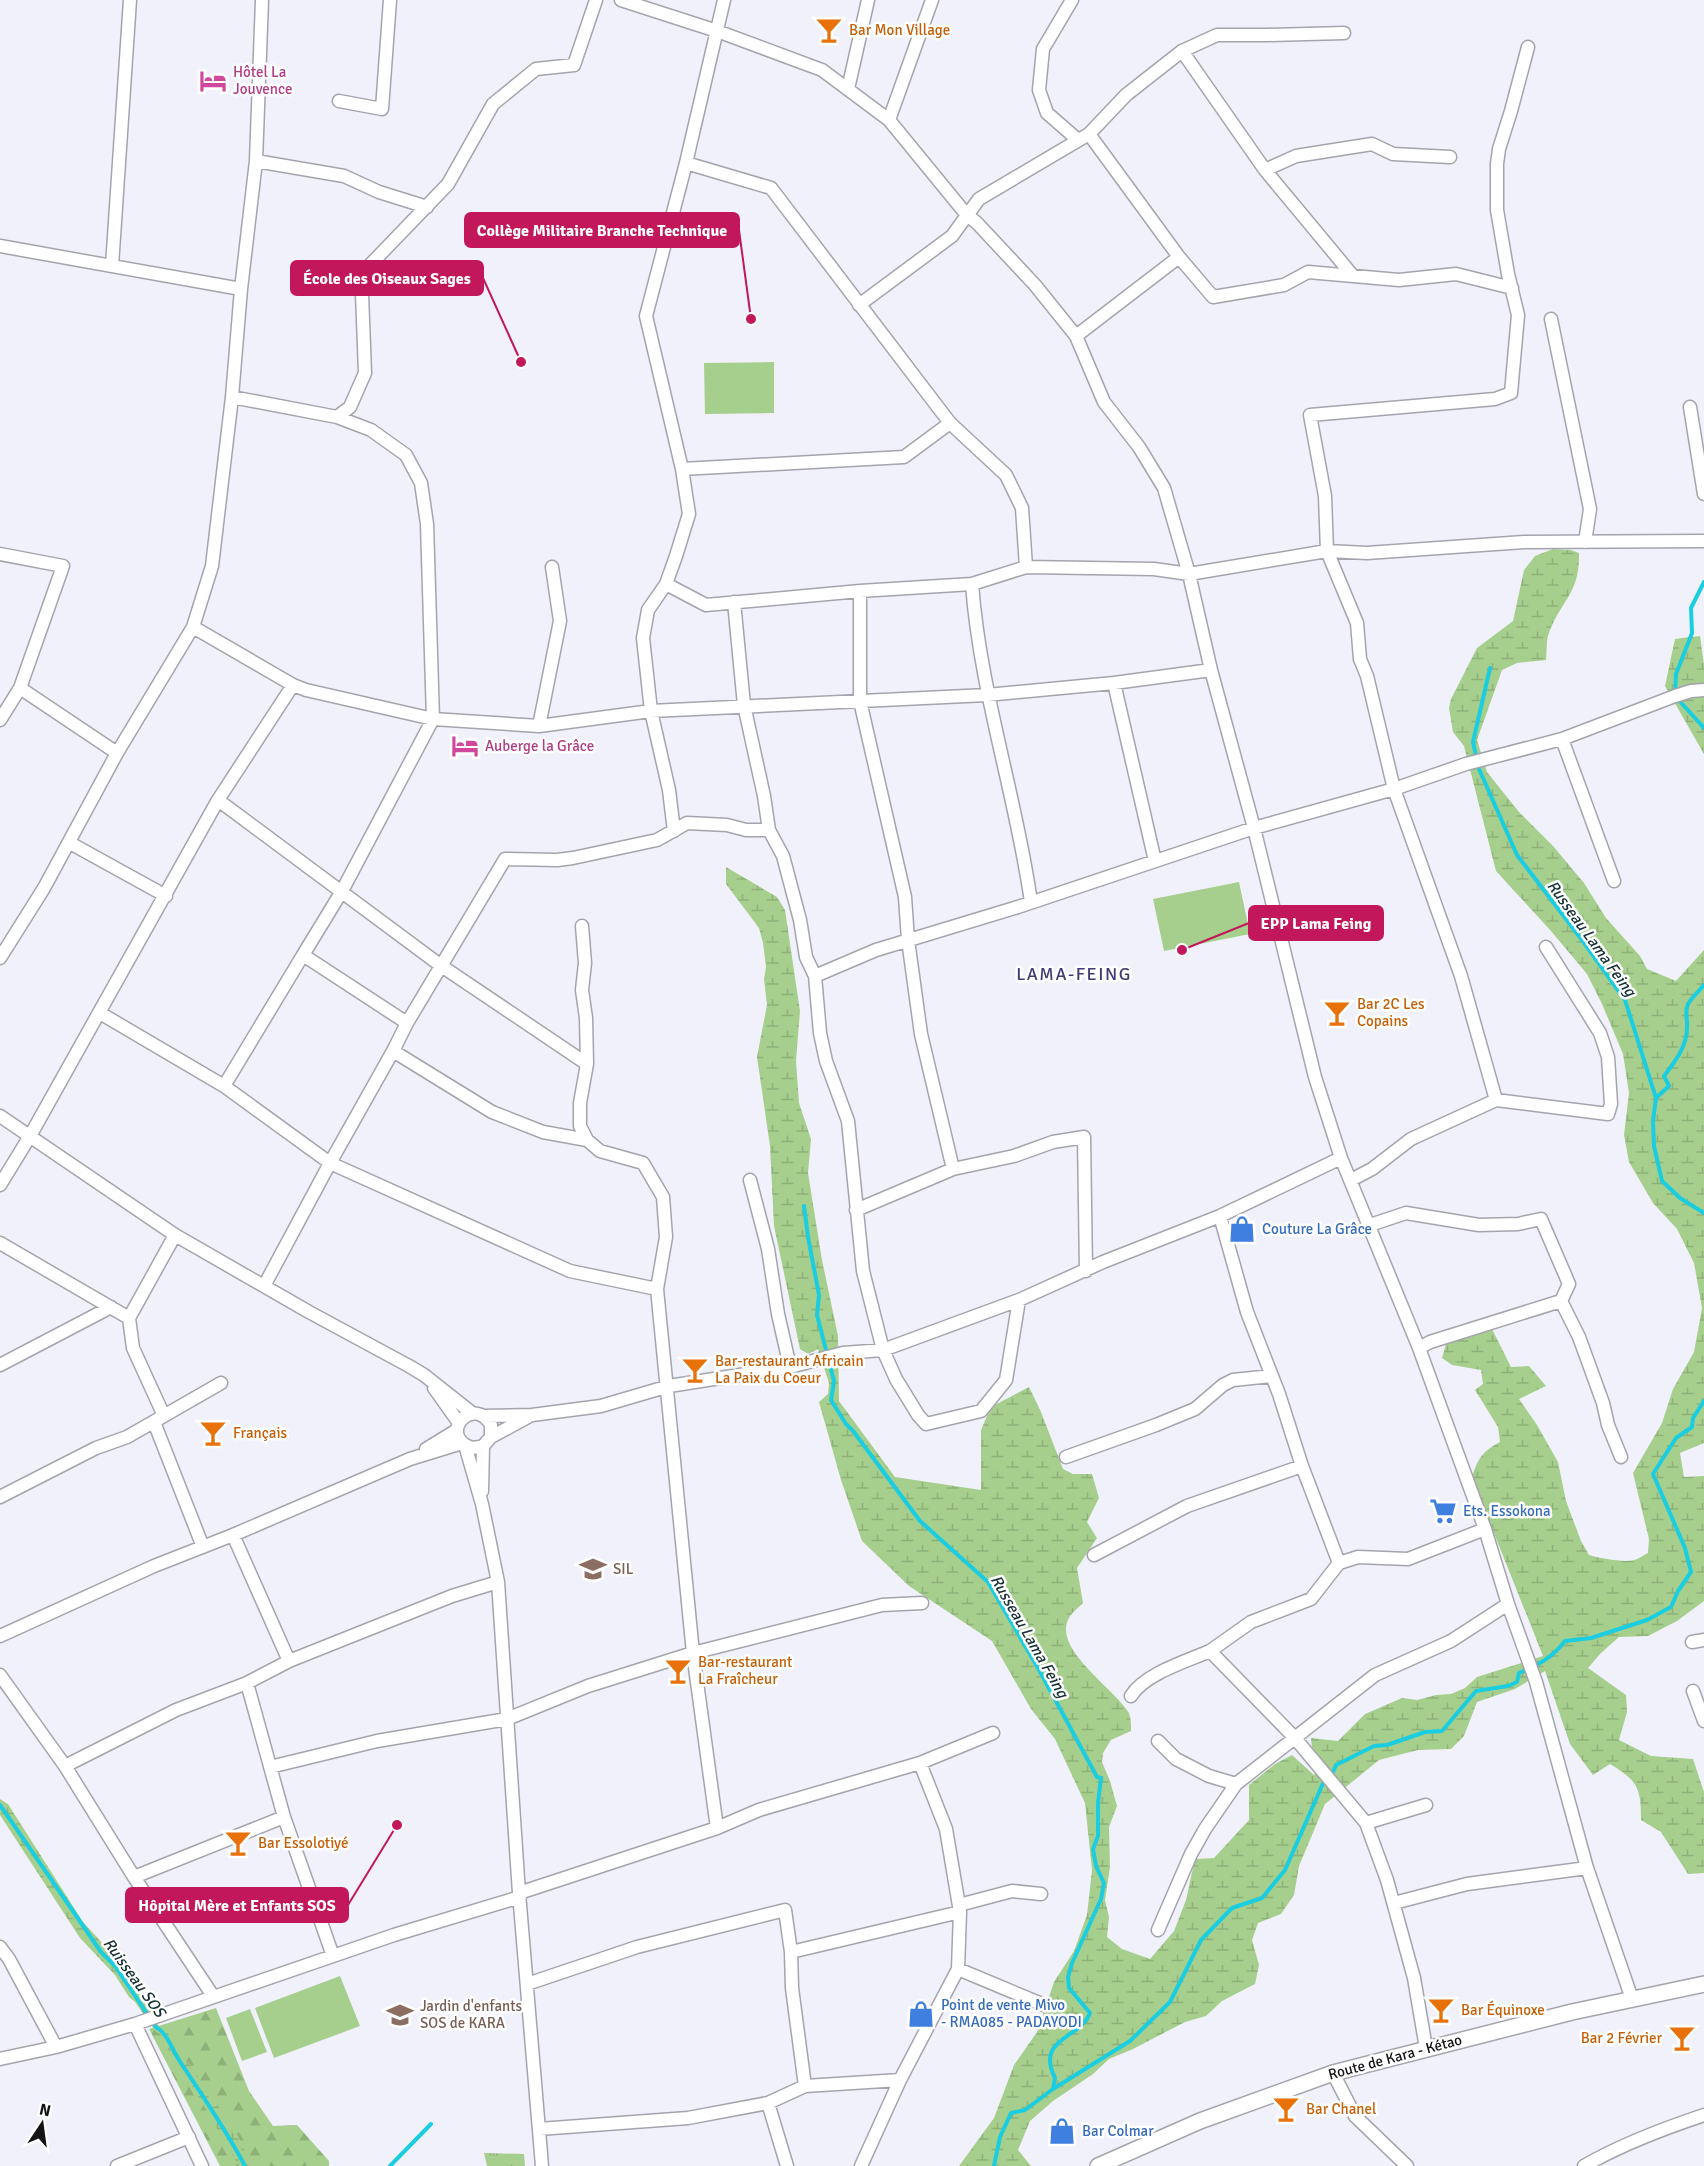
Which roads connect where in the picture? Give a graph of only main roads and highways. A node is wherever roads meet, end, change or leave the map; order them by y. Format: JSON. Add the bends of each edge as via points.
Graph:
{"nodes":[{"id":1,"x":1704,"y":1984,"type":"edge"},
{"id":2,"x":1098,"y":2166,"type":"edge"}],
"edges":[{"from":1,"to":2,"type":"main road","name":"Route de Kara - Kétao","via":[[1333,2073],[1200,2121]]}]}
